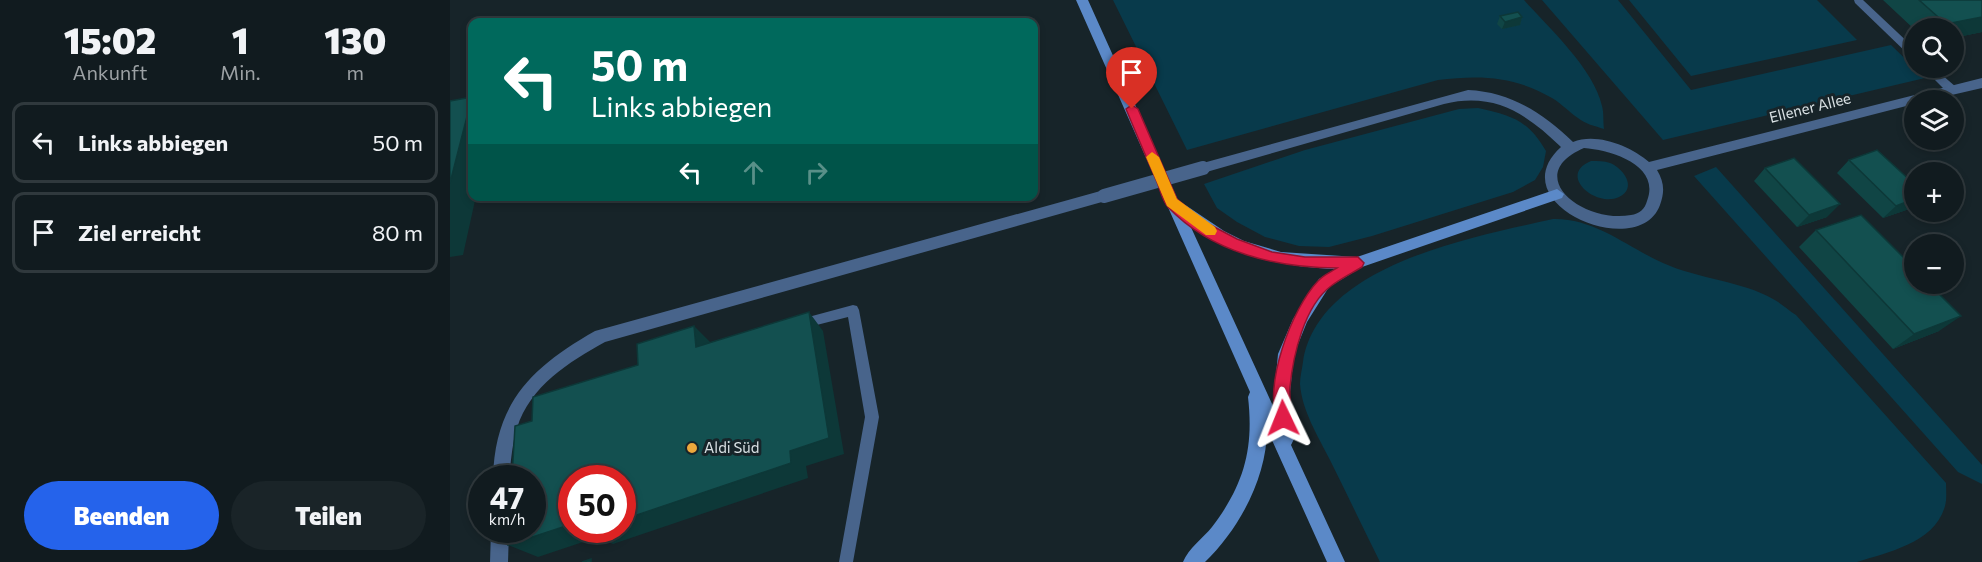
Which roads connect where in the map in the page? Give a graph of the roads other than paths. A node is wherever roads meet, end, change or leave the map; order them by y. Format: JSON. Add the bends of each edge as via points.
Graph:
{"nodes":[{"id":1,"x":1082,"y":0,"type":"edge"},
{"id":2,"x":1858,"y":1,"type":"edge"},
{"id":3,"x":1904,"y":45,"type":"edge"},
{"id":4,"x":1939,"y":78,"type":"edge"},
{"id":5,"x":1982,"y":83,"type":"edge"},
{"id":6,"x":1952,"y":90,"type":"joint"},
{"id":7,"x":1904,"y":102,"type":"edge"},
{"id":8,"x":1570,"y":147,"type":"junction"},
{"id":9,"x":1647,"y":168,"type":"junction"},
{"id":10,"x":1557,"y":194,"type":"junction"},
{"id":11,"x":1172,"y":202,"type":"junction"},
{"id":12,"x":1358,"y":263,"type":"junction"},
{"id":13,"x":786,"y":328,"type":"edge"},
{"id":14,"x":1253,"y":379,"type":"junction"},
{"id":15,"x":1288,"y":454,"type":"junction"},
{"id":16,"x":502,"y":465,"type":"edge"},
{"id":17,"x":500,"y":543,"type":"edge"},
{"id":18,"x":499,"y":562,"type":"edge"},
{"id":19,"x":846,"y":562,"type":"edge"},
{"id":20,"x":1192,"y":562,"type":"edge"},
{"id":21,"x":1336,"y":562,"type":"edge"}],
"edges":[{"from":1,"to":11,"type":"main road"},
{"from":2,"to":3,"type":"lane"},
{"from":4,"to":6,"type":"lane"},
{"from":5,"to":6,"type":"street","name":"Ellener Allee"},
{"from":7,"to":9,"type":"street","name":"Ellener Allee"},
{"from":8,"to":9,"type":"street","via":[[1591,143],[1613,146]]},
{"from":8,"to":10,"type":"street","via":[[1558,154],[1552,166],[1551,179]]},
{"from":8,"to":16,"type":"street","bridge":true,"via":[[1536,116],[1503,100],[1469,95],[601,336],[553,364],[531,385],[513,413]]},
{"from":9,"to":10,"type":"street","via":[[1656,183],[1657,199],[1649,212],[1634,221],[1613,223],[1591,218],[1571,208]]},
{"from":10,"to":12,"type":"main road"},
{"from":11,"to":12,"type":"main road","via":[[1232,243],[1271,258]]},
{"from":11,"to":14,"type":"main road"},
{"from":12,"to":15,"type":"main road","via":[[1324,283],[1310,301],[1286,354],[1281,401]]},
{"from":13,"to":19,"type":"lane","via":[[854,310],[872,417]]},
{"from":14,"to":15,"type":"main road"},
{"from":14,"to":20,"type":"main road","via":[[1260,421],[1254,465],[1238,501],[1207,548]]},
{"from":15,"to":21,"type":"main road"},
{"from":17,"to":18,"type":"street"}]}
